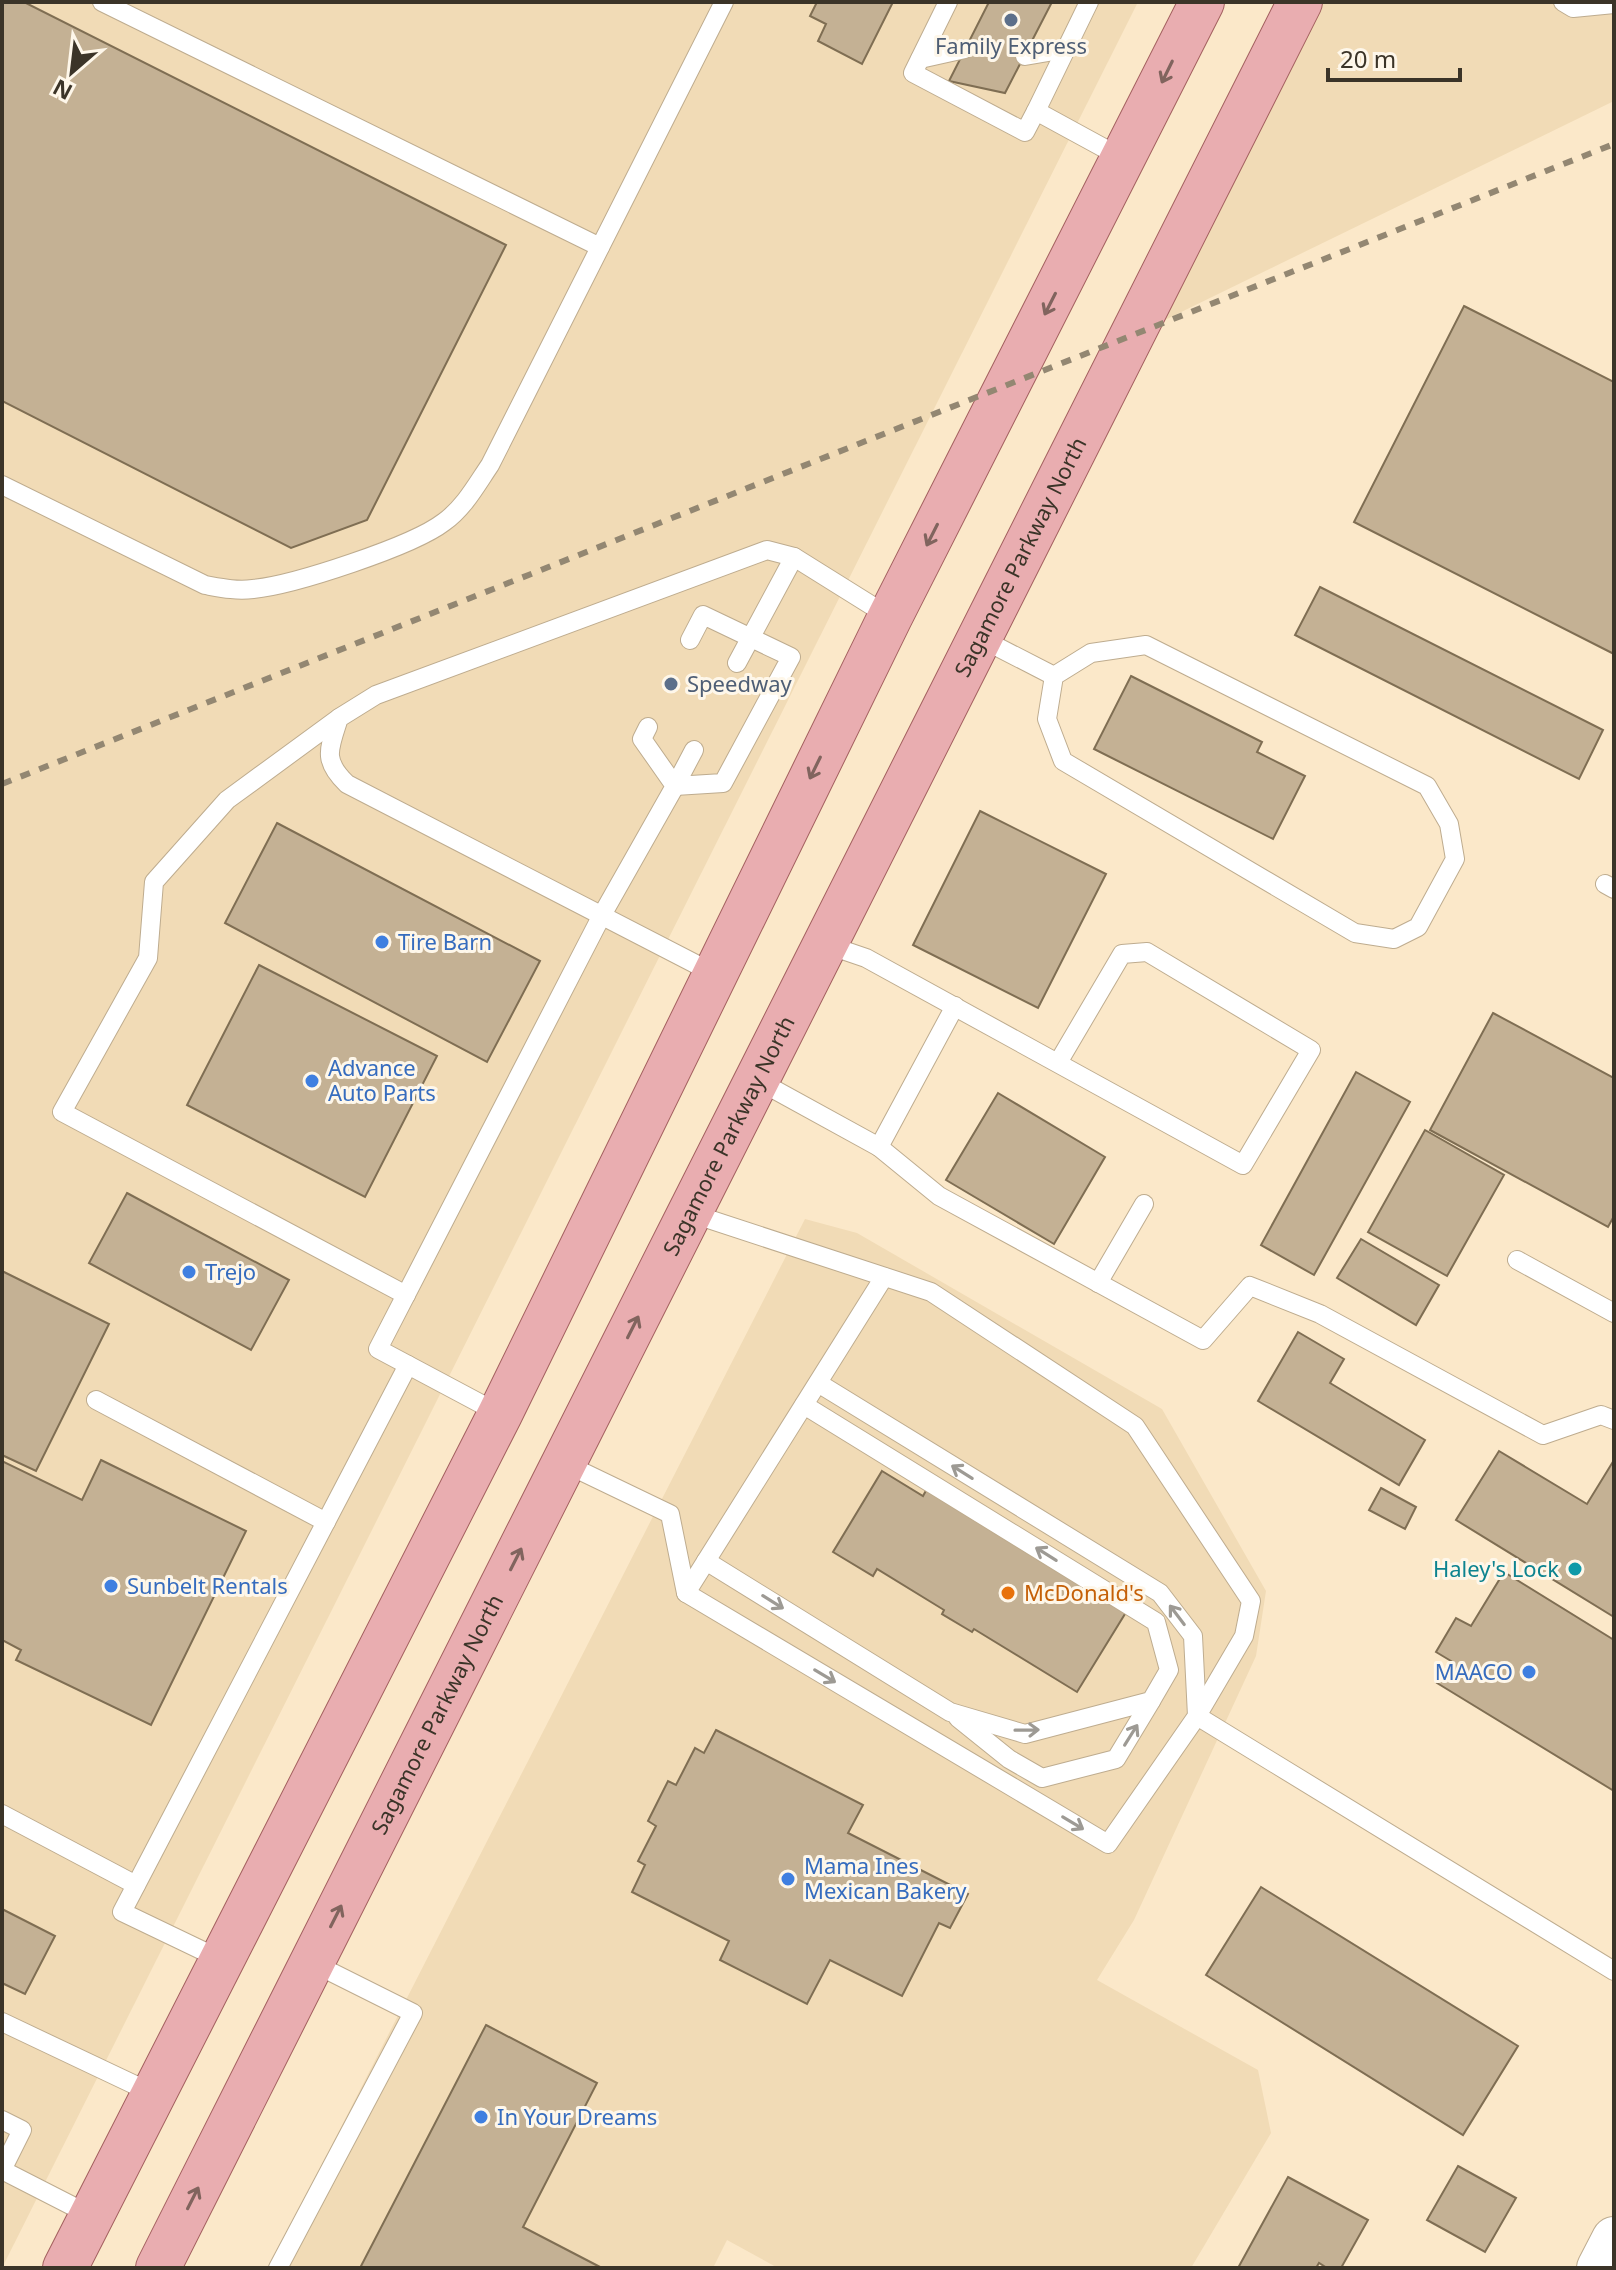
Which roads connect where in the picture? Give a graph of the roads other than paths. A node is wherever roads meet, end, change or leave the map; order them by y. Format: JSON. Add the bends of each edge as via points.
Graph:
{"nodes":[{"id":1,"x":102,"y":2,"type":"edge"},
{"id":2,"x":724,"y":2,"type":"edge"},
{"id":3,"x":948,"y":2,"type":"edge"},
{"id":4,"x":1089,"y":2,"type":"edge"},
{"id":5,"x":1202,"y":2,"type":"edge"},
{"id":6,"x":1300,"y":2,"type":"edge"},
{"id":7,"x":1563,"y":2,"type":"edge"},
{"id":8,"x":1614,"y":4,"type":"edge"},
{"id":9,"x":965,"y":49,"type":"dead end"},
{"id":10,"x":1066,"y":49,"type":"junction"},
{"id":11,"x":1025,"y":56,"type":"dead end"},
{"id":12,"x":920,"y":59,"type":"junction"},
{"id":13,"x":1036,"y":111,"type":"junction"},
{"id":14,"x":1124,"y":159,"type":"junction"},
{"id":15,"x":600,"y":247,"type":"junction"},
{"id":16,"x":2,"y":485,"type":"edge"},
{"id":17,"x":794,"y":557,"type":"junction"},
{"id":18,"x":890,"y":617,"type":"junction"},
{"id":19,"x":750,"y":634,"type":"junction"},
{"id":20,"x":980,"y":638,"type":"junction"},
{"id":21,"x":690,"y":640,"type":"dead end"},
{"id":22,"x":737,"y":663,"type":"dead end"},
{"id":23,"x":1054,"y":676,"type":"junction"},
{"id":24,"x":339,"y":718,"type":"junction"},
{"id":25,"x":648,"y":727,"type":"dead end"},
{"id":26,"x":694,"y":750,"type":"dead end"},
{"id":27,"x":675,"y":786,"type":"junction"},
{"id":28,"x":602,"y":915,"type":"junction"},
{"id":29,"x":825,"y":944,"type":"junction"},
{"id":30,"x":713,"y":973,"type":"junction"},
{"id":31,"x":955,"y":1006,"type":"junction"},
{"id":32,"x":1059,"y":1061,"type":"junction"},
{"id":33,"x":757,"y":1080,"type":"junction"},
{"id":34,"x":879,"y":1147,"type":"junction"},
{"id":35,"x":1144,"y":1204,"type":"dead end"},
{"id":36,"x":690,"y":1213,"type":"junction"},
{"id":37,"x":1517,"y":1260,"type":"dead end"},
{"id":38,"x":884,"y":1277,"type":"junction"},
{"id":39,"x":1098,"y":1283,"type":"junction"},
{"id":40,"x":406,"y":1295,"type":"junction"},
{"id":41,"x":1614,"y":1313,"type":"edge"},
{"id":42,"x":408,"y":1365,"type":"junction"},
{"id":43,"x":818,"y":1383,"type":"junction"},
{"id":44,"x":96,"y":1400,"type":"dead end"},
{"id":45,"x":804,"y":1405,"type":"junction"},
{"id":46,"x":500,"y":1414,"type":"junction"},
{"id":47,"x":1614,"y":1420,"type":"edge"},
{"id":48,"x":564,"y":1463,"type":"junction"},
{"id":49,"x":326,"y":1522,"type":"junction"},
{"id":50,"x":706,"y":1561,"type":"junction"},
{"id":51,"x":686,"y":1593,"type":"junction"},
{"id":52,"x":1151,"y":1701,"type":"junction"},
{"id":53,"x":950,"y":1712,"type":"junction"},
{"id":54,"x":1197,"y":1716,"type":"junction"},
{"id":55,"x":2,"y":1814,"type":"edge"},
{"id":56,"x":136,"y":1885,"type":"junction"},
{"id":57,"x":222,"y":1960,"type":"junction"},
{"id":58,"x":313,"y":1963,"type":"junction"},
{"id":59,"x":1614,"y":1971,"type":"edge"},
{"id":60,"x":2,"y":2022,"type":"edge"},
{"id":61,"x":154,"y":2094,"type":"junction"},
{"id":62,"x":2,"y":2120,"type":"edge"},
{"id":63,"x":2,"y":2170,"type":"edge"},
{"id":64,"x":92,"y":2216,"type":"junction"},
{"id":65,"x":1614,"y":2239,"type":"edge"},
{"id":66,"x":65,"y":2268,"type":"edge"},
{"id":67,"x":158,"y":2268,"type":"edge"},
{"id":68,"x":278,"y":2268,"type":"edge"},
{"id":69,"x":1599,"y":2268,"type":"edge"}],
"edges":[{"from":1,"to":15,"type":"lane"},
{"from":2,"to":15,"type":"lane"},
{"from":3,"to":12,"type":"lane"},
{"from":4,"to":10,"type":"lane"},
{"from":5,"to":14,"type":"main road","one_way":true},
{"from":6,"to":20,"type":"main road","name":"Sagamore Parkway North"},
{"from":7,"to":8,"type":"lane","via":[[1573,8]]},
{"from":9,"to":12,"type":"lane"},
{"from":10,"to":11,"type":"lane"},
{"from":10,"to":13,"type":"lane"},
{"from":12,"to":13,"type":"lane","via":[[913,73],[1025,132]]},
{"from":13,"to":14,"type":"lane"},
{"from":14,"to":18,"type":"main road","one_way":true},
{"from":15,"to":16,"type":"lane","via":[[490,465],[469,496],[444,523],[390,551],[258,589],[233,590],[205,585]]},
{"from":17,"to":18,"type":"lane"},
{"from":17,"to":19,"type":"lane"},
{"from":17,"to":24,"type":"lane","via":[[767,550],[376,695]]},
{"from":18,"to":30,"type":"main road","one_way":true},
{"from":19,"to":21,"type":"lane","via":[[703,615]]},
{"from":19,"to":22,"type":"lane"},
{"from":19,"to":27,"type":"lane","via":[[791,657],[723,783]]},
{"from":20,"to":23,"type":"lane"},
{"from":20,"to":29,"type":"main road","name":"Sagamore Parkway North"},
{"from":23,"to":23,"type":"lane","via":[[1047,719],[1063,761],[1355,933],[1394,939],[1418,927],[1455,859],[1449,824],[1427,786],[1146,645],[1091,653]]},
{"from":24,"to":28,"type":"lane","via":[[330,759],[347,784]]},
{"from":24,"to":40,"type":"lane","via":[[227,800],[154,882],[148,958],[62,1112]]},
{"from":25,"to":27,"type":"lane","via":[[642,739]]},
{"from":26,"to":27,"type":"lane"},
{"from":27,"to":28,"type":"lane"},
{"from":28,"to":30,"type":"lane"},
{"from":28,"to":40,"type":"lane"},
{"from":29,"to":31,"type":"lane","via":[[866,958]]},
{"from":29,"to":33,"type":"main road","name":"Sagamore Parkway North"},
{"from":30,"to":46,"type":"main road"},
{"from":31,"to":32,"type":"lane"},
{"from":31,"to":34,"type":"lane"},
{"from":32,"to":32,"type":"lane","via":[[1243,1165],[1311,1050],[1147,952],[1122,954]]},
{"from":33,"to":34,"type":"lane"},
{"from":33,"to":36,"type":"main road","name":"Sagamore Parkway North"},
{"from":34,"to":39,"type":"lane","via":[[939,1196]]},
{"from":35,"to":39,"type":"lane"},
{"from":36,"to":38,"type":"lane"},
{"from":48,"to":36,"type":"main road","name":"Sagamore Parkway North","one_way":true},
{"from":37,"to":41,"type":"lane"},
{"from":38,"to":43,"type":"lane"},
{"from":38,"to":54,"type":"lane","via":[[931,1292],[1135,1426],[1251,1601],[1244,1636]]},
{"from":39,"to":47,"type":"lane","via":[[1203,1340],[1250,1286],[1320,1314],[1543,1435],[1601,1415]]},
{"from":40,"to":42,"type":"lane","via":[[378,1349]]},
{"from":42,"to":46,"type":"lane"},
{"from":42,"to":49,"type":"lane"},
{"from":43,"to":45,"type":"lane"},
{"from":54,"to":43,"type":"lane","one_way":true,"via":[[1193,1636],[1160,1593]]},
{"from":44,"to":49,"type":"lane"},
{"from":45,"to":50,"type":"lane"},
{"from":52,"to":45,"type":"lane","one_way":true,"via":[[1169,1670],[1156,1622]]},
{"from":46,"to":57,"type":"main road"},
{"from":48,"to":51,"type":"lane","via":[[670,1514]]},
{"from":58,"to":48,"type":"main road","name":"Sagamore Parkway North","one_way":true},
{"from":49,"to":56,"type":"lane"},
{"from":50,"to":51,"type":"lane"},
{"from":50,"to":53,"type":"lane","one_way":true},
{"from":51,"to":54,"type":"lane","one_way":true,"via":[[1108,1844]]},
{"from":53,"to":52,"type":"lane","one_way":true,"via":[[1025,1734]]},
{"from":53,"to":52,"type":"lane","one_way":true,"via":[[1042,1778],[1116,1759]]},
{"from":54,"to":59,"type":"lane"},
{"from":55,"to":56,"type":"lane"},
{"from":56,"to":57,"type":"lane","via":[[122,1912]]},
{"from":57,"to":61,"type":"main road"},
{"from":67,"to":58,"type":"main road","name":"Sagamore Parkway North","one_way":true},
{"from":58,"to":68,"type":"lane","via":[[413,2013]]},
{"from":60,"to":61,"type":"lane"},
{"from":61,"to":64,"type":"main road"},
{"from":62,"to":63,"type":"lane","via":[[22,2130]]},
{"from":63,"to":64,"type":"lane"},
{"from":64,"to":66,"type":"main road"},
{"from":65,"to":69,"type":"main road"}]}
